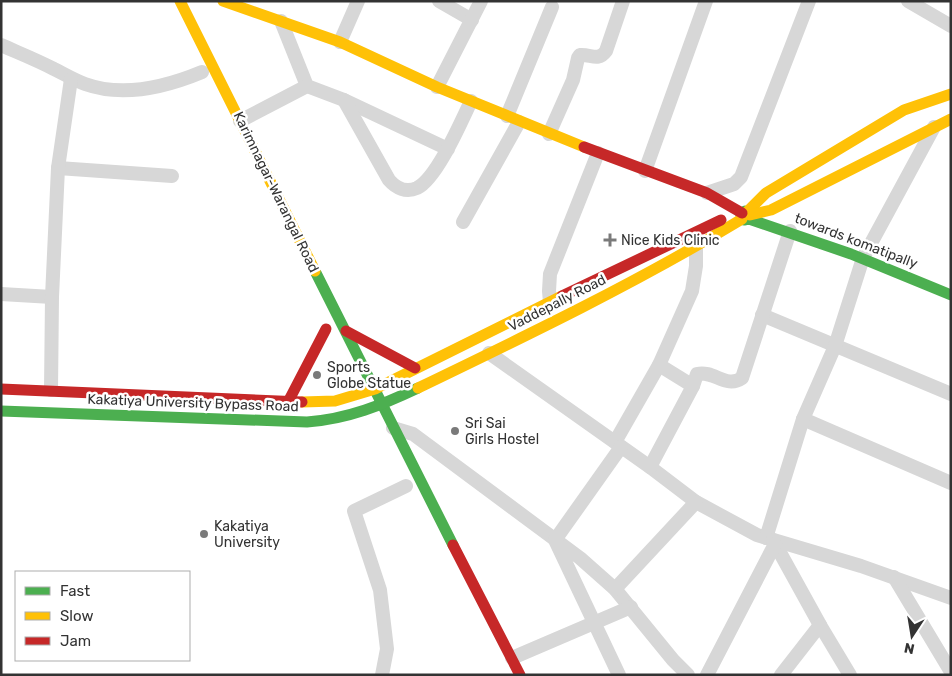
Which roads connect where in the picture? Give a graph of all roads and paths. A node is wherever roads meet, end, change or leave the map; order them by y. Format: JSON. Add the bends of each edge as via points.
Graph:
{"nodes":[{"id":1,"x":180,"y":1,"type":"edge"},
{"id":2,"x":223,"y":1,"type":"edge"},
{"id":3,"x":358,"y":1,"type":"edge"},
{"id":4,"x":439,"y":1,"type":"edge"},
{"id":5,"x":482,"y":1,"type":"edge"},
{"id":6,"x":623,"y":1,"type":"edge"},
{"id":7,"x":706,"y":1,"type":"edge"},
{"id":8,"x":809,"y":1,"type":"edge"},
{"id":9,"x":908,"y":1,"type":"edge"},
{"id":10,"x":552,"y":7,"type":"dead end"},
{"id":11,"x":472,"y":20,"type":"junction"},
{"id":12,"x":281,"y":21,"type":"junction"},
{"id":13,"x":951,"y":26,"type":"edge"},
{"id":14,"x":340,"y":42,"type":"junction"},
{"id":15,"x":1,"y":45,"type":"edge"},
{"id":16,"x":202,"y":72,"type":"dead end"},
{"id":17,"x":71,"y":79,"type":"junction"},
{"id":18,"x":307,"y":86,"type":"junction"},
{"id":19,"x":437,"y":87,"type":"junction"},
{"id":20,"x":951,"y":94,"type":"edge"},
{"id":21,"x":344,"y":100,"type":"junction"},
{"id":22,"x":471,"y":101,"type":"junction"},
{"id":23,"x":513,"y":119,"type":"junction"},
{"id":24,"x":951,"y":119,"type":"edge"},
{"id":25,"x":240,"y":121,"type":"junction"},
{"id":26,"x":934,"y":127,"type":"junction"},
{"id":27,"x":549,"y":134,"type":"junction"},
{"id":28,"x":448,"y":149,"type":"junction"},
{"id":29,"x":598,"y":153,"type":"junction"},
{"id":30,"x":58,"y":168,"type":"junction"},
{"id":31,"x":645,"y":171,"type":"junction"},
{"id":32,"x":172,"y":176,"type":"dead end"},
{"id":33,"x":707,"y":193,"type":"junction"},
{"id":34,"x":745,"y":215,"type":"junction"},
{"id":35,"x":463,"y":222,"type":"dead end"},
{"id":36,"x":790,"y":232,"type":"junction"},
{"id":37,"x":696,"y":248,"type":"junction"},
{"id":38,"x":863,"y":258,"type":"junction"},
{"id":39,"x":949,"y":292,"type":"edge"},
{"id":40,"x":1,"y":294,"type":"edge"},
{"id":41,"x":52,"y":297,"type":"junction"},
{"id":42,"x":550,"y":302,"type":"junction"},
{"id":43,"x":762,"y":315,"type":"junction"},
{"id":44,"x":346,"y":332,"type":"junction"},
{"id":45,"x":334,"y":346,"type":"dead end"},
{"id":46,"x":835,"y":346,"type":"junction"},
{"id":47,"x":490,"y":353,"type":"junction"},
{"id":48,"x":660,"y":365,"type":"junction"},
{"id":49,"x":415,"y":368,"type":"junction"},
{"id":50,"x":693,"y":386,"type":"junction"},
{"id":51,"x":1,"y":389,"type":"edge"},
{"id":52,"x":51,"y":390,"type":"junction"},
{"id":53,"x":374,"y":390,"type":"junction"},
{"id":54,"x":356,"y":391,"type":"junction"},
{"id":55,"x":951,"y":394,"type":"edge"},
{"id":56,"x":288,"y":402,"type":"junction"},
{"id":57,"x":384,"y":409,"type":"junction"},
{"id":58,"x":1,"y":411,"type":"edge"},
{"id":59,"x":369,"y":415,"type":"junction"},
{"id":60,"x":803,"y":419,"type":"junction"},
{"id":61,"x":393,"y":428,"type":"junction"},
{"id":62,"x":618,"y":444,"type":"junction"},
{"id":63,"x":650,"y":467,"type":"junction"},
{"id":64,"x":951,"y":483,"type":"edge"},
{"id":65,"x":406,"y":486,"type":"dead end"},
{"id":66,"x":696,"y":502,"type":"junction"},
{"id":67,"x":554,"y":540,"type":"junction"},
{"id":68,"x":771,"y":541,"type":"junction"},
{"id":69,"x":894,"y":577,"type":"junction"},
{"id":70,"x":615,"y":589,"type":"junction"},
{"id":71,"x":951,"y":598,"type":"edge"},
{"id":72,"x":631,"y":607,"type":"junction"},
{"id":73,"x":595,"y":623,"type":"junction"},
{"id":74,"x":820,"y":625,"type":"junction"},
{"id":75,"x":512,"y":658,"type":"junction"},
{"id":76,"x":951,"y":672,"type":"edge"},
{"id":77,"x":382,"y":675,"type":"edge"},
{"id":78,"x":520,"y":675,"type":"edge"},
{"id":79,"x":619,"y":675,"type":"edge"},
{"id":80,"x":688,"y":675,"type":"edge"},
{"id":81,"x":707,"y":675,"type":"edge"},
{"id":82,"x":781,"y":675,"type":"edge"},
{"id":83,"x":850,"y":675,"type":"edge"}],
"edges":[{"from":1,"to":25,"type":"main road","name":"Karimnagar-Warangal Road"},
{"from":2,"to":12,"type":"main road","name":"towards komatipally"},
{"from":3,"to":14,"type":"street"},
{"from":4,"to":11,"type":"street"},
{"from":5,"to":11,"type":"street"},
{"from":6,"to":27,"type":"street","via":[[606,51],[597,58],[580,55],[578,58]]},
{"from":7,"to":31,"type":"street"},
{"from":8,"to":33,"type":"street","via":[[740,177],[734,184]]},
{"from":9,"to":13,"type":"street"},
{"from":10,"to":23,"type":"street"},
{"from":11,"to":19,"type":"street"},
{"from":12,"to":14,"type":"main road","name":"towards komatipally"},
{"from":12,"to":18,"type":"street"},
{"from":14,"to":19,"type":"main road","name":"towards komatipally"},
{"from":15,"to":17,"type":"street"},
{"from":16,"to":17,"type":"street","via":[[174,84],[128,90],[87,85]]},
{"from":17,"to":30,"type":"street"},
{"from":18,"to":21,"type":"street"},
{"from":18,"to":25,"type":"street"},
{"from":19,"to":22,"type":"main road","name":"towards komatipally"},
{"from":20,"to":34,"type":"main road","via":[[904,110],[766,193]]},
{"from":21,"to":28,"type":"street"},
{"from":21,"to":28,"type":"street","via":[[382,172],[396,188],[406,190],[423,184]]},
{"from":22,"to":23,"type":"main road","name":"towards komatipally"},
{"from":22,"to":28,"type":"street"},
{"from":23,"to":27,"type":"main road","name":"towards komatipally"},
{"from":23,"to":35,"type":"street"},
{"from":24,"to":26,"type":"main road","name":"Kakatiya University Bypass Road"},
{"from":25,"to":44,"type":"main road","name":"Karimnagar-Warangal Road"},
{"from":26,"to":34,"type":"main road","name":"Kakatiya University Bypass Road","via":[[771,210]]},
{"from":26,"to":38,"type":"street"},
{"from":27,"to":29,"type":"main road","name":"towards komatipally"},
{"from":29,"to":31,"type":"main road","name":"towards komatipally"},
{"from":29,"to":42,"type":"street","via":[[550,274]]},
{"from":30,"to":32,"type":"street"},
{"from":30,"to":41,"type":"street"},
{"from":31,"to":33,"type":"main road","name":"towards komatipally"},
{"from":33,"to":34,"type":"main road","name":"towards komatipally"},
{"from":34,"to":36,"type":"main road","name":"towards komatipally"},
{"from":34,"to":37,"type":"main road","name":"Vaddepally Road"},
{"from":34,"to":42,"type":"main road","name":"Kakatiya University Bypass Road","via":[[723,219]]},
{"from":36,"to":38,"type":"main road","name":"towards komatipally"},
{"from":36,"to":43,"type":"street"},
{"from":37,"to":47,"type":"main road","name":"Vaddepally Road"},
{"from":37,"to":48,"type":"street","via":[[692,291]]},
{"from":38,"to":39,"type":"main road","name":"towards komatipally"},
{"from":38,"to":46,"type":"street"},
{"from":40,"to":41,"type":"street"},
{"from":41,"to":52,"type":"street"},
{"from":42,"to":49,"type":"main road","name":"Kakatiya University Bypass Road"},
{"from":43,"to":46,"type":"street"},
{"from":43,"to":50,"type":"street","via":[[742,378],[732,382],[702,373],[698,374]]},
{"from":44,"to":49,"type":"main road"},
{"from":44,"to":53,"type":"main road","name":"Karimnagar-Warangal Road"},
{"from":45,"to":56,"type":"main road","via":[[324,325]]},
{"from":46,"to":55,"type":"street"},
{"from":46,"to":60,"type":"street"},
{"from":47,"to":57,"type":"main road","name":"Vaddepally Road"},
{"from":47,"to":62,"type":"street"},
{"from":48,"to":50,"type":"street"},
{"from":48,"to":62,"type":"street"},
{"from":49,"to":53,"type":"main road","name":"Kakatiya University Bypass Road"},
{"from":50,"to":63,"type":"street"},
{"from":51,"to":52,"type":"main road","name":"Kakatiya University Bypass Road"},
{"from":52,"to":56,"type":"main road","name":"Kakatiya University Bypass Road"},
{"from":53,"to":54,"type":"main road","name":"Kakatiya University Bypass Road"},
{"from":53,"to":57,"type":"main road","name":"Karimnagar-Warangal Road"},
{"from":54,"to":56,"type":"main road","name":"Kakatiya University Bypass Road","via":[[335,401]]},
{"from":54,"to":59,"type":"main road"},
{"from":57,"to":59,"type":"main road","name":"Kakatiya University Bypass Road"},
{"from":57,"to":61,"type":"main road","name":"Karimnagar-Warangal Road"},
{"from":58,"to":59,"type":"main road","name":"Kakatiya University Bypass Road","via":[[321,422]]},
{"from":60,"to":64,"type":"street"},
{"from":60,"to":68,"type":"street"},
{"from":61,"to":67,"type":"street","via":[[413,434]]},
{"from":61,"to":75,"type":"main road","name":"Karimnagar-Warangal Road"},
{"from":62,"to":63,"type":"street"},
{"from":62,"to":67,"type":"street"},
{"from":63,"to":66,"type":"street"},
{"from":65,"to":77,"type":"street","via":[[354,511],[380,590],[387,648]]},
{"from":66,"to":68,"type":"street"},
{"from":66,"to":70,"type":"street"},
{"from":67,"to":70,"type":"street"},
{"from":67,"to":73,"type":"street"},
{"from":68,"to":69,"type":"street"},
{"from":68,"to":74,"type":"street"},
{"from":68,"to":81,"type":"street"},
{"from":69,"to":71,"type":"street"},
{"from":69,"to":76,"type":"street"},
{"from":70,"to":72,"type":"street"},
{"from":72,"to":73,"type":"street"},
{"from":72,"to":80,"type":"street"},
{"from":73,"to":75,"type":"street"},
{"from":73,"to":79,"type":"street"},
{"from":74,"to":82,"type":"street"},
{"from":74,"to":83,"type":"street"},
{"from":75,"to":78,"type":"main road","name":"Karimnagar-Warangal Road"}]}
